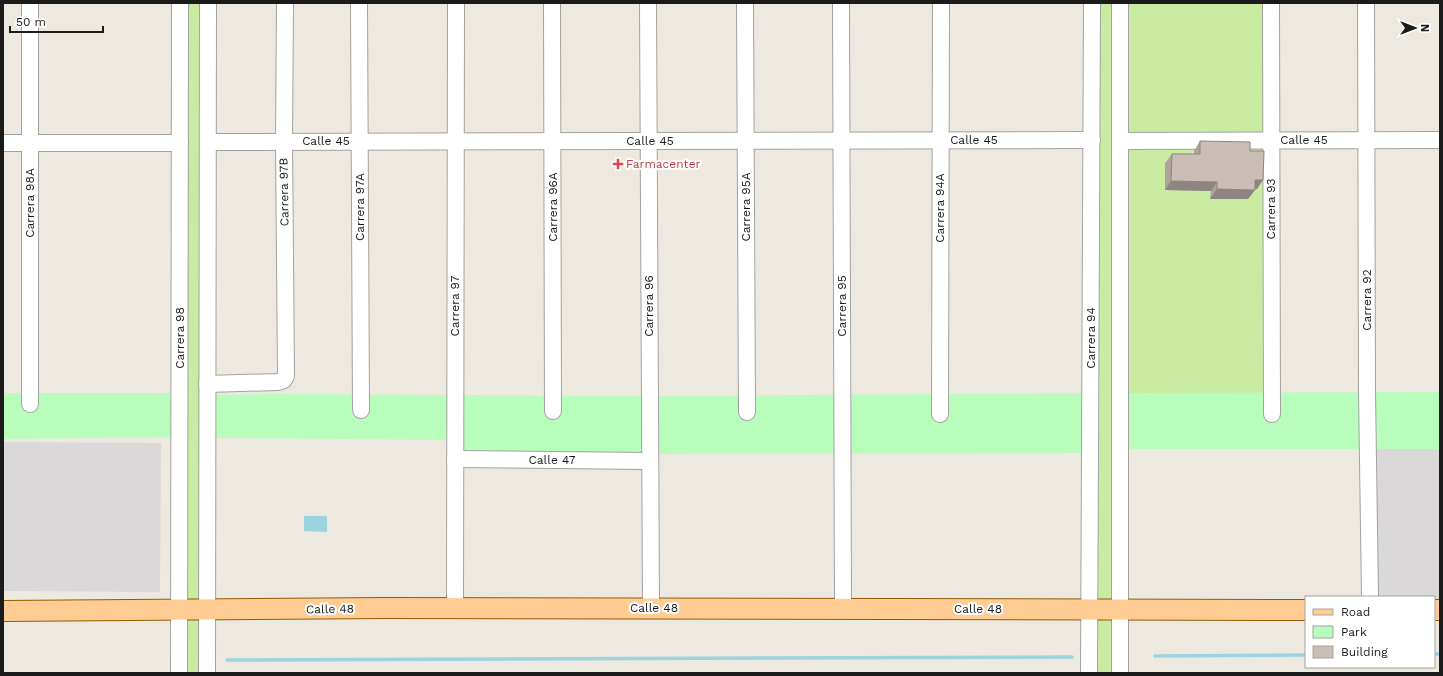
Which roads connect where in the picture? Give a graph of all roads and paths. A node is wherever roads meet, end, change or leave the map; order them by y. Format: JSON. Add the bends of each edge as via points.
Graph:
{"nodes":[{"id":1,"x":30,"y":3,"type":"edge"},
{"id":2,"x":180,"y":3,"type":"edge"},
{"id":3,"x":208,"y":3,"type":"edge"},
{"id":4,"x":285,"y":3,"type":"edge"},
{"id":5,"x":359,"y":3,"type":"edge"},
{"id":6,"x":456,"y":3,"type":"edge"},
{"id":7,"x":552,"y":3,"type":"edge"},
{"id":8,"x":648,"y":3,"type":"edge"},
{"id":9,"x":745,"y":3,"type":"edge"},
{"id":10,"x":842,"y":3,"type":"edge"},
{"id":11,"x":941,"y":3,"type":"edge"},
{"id":12,"x":1092,"y":3,"type":"edge"},
{"id":13,"x":1120,"y":3,"type":"edge"},
{"id":14,"x":1270,"y":3,"type":"edge"},
{"id":15,"x":1366,"y":3,"type":"edge"},
{"id":16,"x":746,"y":140,"type":"junction"},
{"id":17,"x":842,"y":140,"type":"junction"},
{"id":18,"x":940,"y":140,"type":"junction"},
{"id":19,"x":1092,"y":140,"type":"junction"},
{"id":20,"x":1120,"y":140,"type":"junction"},
{"id":21,"x":1271,"y":140,"type":"junction"},
{"id":22,"x":1366,"y":140,"type":"junction"},
{"id":23,"x":1440,"y":140,"type":"edge"},
{"id":24,"x":360,"y":141,"type":"junction"},
{"id":25,"x":456,"y":141,"type":"junction"},
{"id":26,"x":552,"y":141,"type":"junction"},
{"id":27,"x":648,"y":141,"type":"junction"},
{"id":28,"x":208,"y":142,"type":"junction"},
{"id":29,"x":284,"y":142,"type":"junction"},
{"id":30,"x":3,"y":143,"type":"edge"},
{"id":31,"x":30,"y":143,"type":"junction"},
{"id":32,"x":180,"y":143,"type":"junction"},
{"id":33,"x":207,"y":384,"type":"junction"},
{"id":34,"x":30,"y":404,"type":"dead end"},
{"id":35,"x":361,"y":410,"type":"dead end"},
{"id":36,"x":553,"y":410,"type":"dead end"},
{"id":37,"x":747,"y":412,"type":"dead end"},
{"id":38,"x":940,"y":414,"type":"dead end"},
{"id":39,"x":1272,"y":414,"type":"dead end"},
{"id":40,"x":455,"y":459,"type":"junction"},
{"id":41,"x":649,"y":461,"type":"junction"},
{"id":42,"x":1370,"y":596,"type":"edge"},
{"id":43,"x":455,"y":608,"type":"junction"},
{"id":44,"x":651,"y":608,"type":"junction"},
{"id":45,"x":843,"y":608,"type":"junction"},
{"id":46,"x":1090,"y":609,"type":"junction"},
{"id":47,"x":1120,"y":609,"type":"junction"},
{"id":48,"x":179,"y":610,"type":"junction"},
{"id":49,"x":207,"y":610,"type":"junction"},
{"id":50,"x":1305,"y":610,"type":"edge"},
{"id":51,"x":3,"y":611,"type":"edge"},
{"id":52,"x":179,"y":673,"type":"edge"},
{"id":53,"x":207,"y":673,"type":"edge"},
{"id":54,"x":1089,"y":673,"type":"edge"},
{"id":55,"x":1120,"y":673,"type":"edge"}],
"edges":[{"from":1,"to":31,"type":"street","name":"Carrera 98A"},
{"from":2,"to":32,"type":"street","name":"Carrera 98"},
{"from":3,"to":28,"type":"street"},
{"from":4,"to":29,"type":"street","name":"Carrera 97B"},
{"from":5,"to":24,"type":"street","name":"Carrera 97A"},
{"from":6,"to":25,"type":"street","name":"Carrera 97"},
{"from":7,"to":26,"type":"street","name":"Carrera 96A"},
{"from":8,"to":27,"type":"street","name":"Carrera 96"},
{"from":9,"to":16,"type":"street","name":"Carrera 95A"},
{"from":10,"to":17,"type":"street","name":"Carrera 95"},
{"from":11,"to":18,"type":"street","name":"Carrera 94A"},
{"from":12,"to":19,"type":"street","name":"Carrera 94"},
{"from":13,"to":20,"type":"street"},
{"from":14,"to":21,"type":"street","name":"Carrera 93"},
{"from":15,"to":22,"type":"street","name":"Carrera 92"},
{"from":16,"to":17,"type":"street","name":"Calle 45"},
{"from":16,"to":27,"type":"street","name":"Calle 45"},
{"from":16,"to":37,"type":"street","name":"Carrera 95A"},
{"from":17,"to":18,"type":"street","name":"Calle 45"},
{"from":17,"to":45,"type":"street","name":"Carrera 95"},
{"from":18,"to":19,"type":"street","name":"Calle 45"},
{"from":18,"to":38,"type":"street","name":"Carrera 94A"},
{"from":19,"to":46,"type":"street","name":"Carrera 94"},
{"from":20,"to":21,"type":"street","name":"Calle 45"},
{"from":20,"to":47,"type":"street"},
{"from":21,"to":22,"type":"street","name":"Calle 45"},
{"from":21,"to":39,"type":"street","name":"Carrera 93"},
{"from":22,"to":23,"type":"street","name":"Calle 45"},
{"from":22,"to":42,"type":"street","name":"Carrera 92"},
{"from":24,"to":25,"type":"street","name":"Calle 45"},
{"from":24,"to":29,"type":"street","name":"Calle 45"},
{"from":24,"to":35,"type":"street","name":"Carrera 97A"},
{"from":25,"to":26,"type":"street","name":"Calle 45"},
{"from":25,"to":40,"type":"street","name":"Carrera 97"},
{"from":26,"to":27,"type":"street","name":"Calle 45"},
{"from":26,"to":36,"type":"street","name":"Carrera 96A"},
{"from":27,"to":41,"type":"street","name":"Carrera 96"},
{"from":28,"to":29,"type":"street","name":"Calle 45"},
{"from":28,"to":33,"type":"street"},
{"from":29,"to":33,"type":"street","name":"Carrera 97B","via":[[286,376],[278,382]]},
{"from":30,"to":31,"type":"street"},
{"from":31,"to":32,"type":"street"},
{"from":31,"to":34,"type":"street","name":"Carrera 98A"},
{"from":32,"to":48,"type":"street","name":"Carrera 98"},
{"from":33,"to":49,"type":"street"},
{"from":40,"to":41,"type":"street","name":"Calle 47"},
{"from":40,"to":43,"type":"street","name":"Carrera 97"},
{"from":41,"to":44,"type":"street","name":"Carrera 96"},
{"from":43,"to":44,"type":"main road","name":"Calle 48"},
{"from":43,"to":49,"type":"main road","name":"Calle 48"},
{"from":44,"to":45,"type":"main road","name":"Calle 48"},
{"from":45,"to":46,"type":"main road","name":"Calle 48"},
{"from":46,"to":47,"type":"main road","name":"Calle 48"},
{"from":46,"to":54,"type":"street","name":"Carrera 94"},
{"from":47,"to":50,"type":"main road","name":"Calle 48"},
{"from":47,"to":55,"type":"street"},
{"from":48,"to":49,"type":"main road","name":"Calle 48"},
{"from":48,"to":51,"type":"main road","name":"Calle 48"},
{"from":48,"to":52,"type":"street","name":"Carrera 98"},
{"from":49,"to":53,"type":"street"}]}
